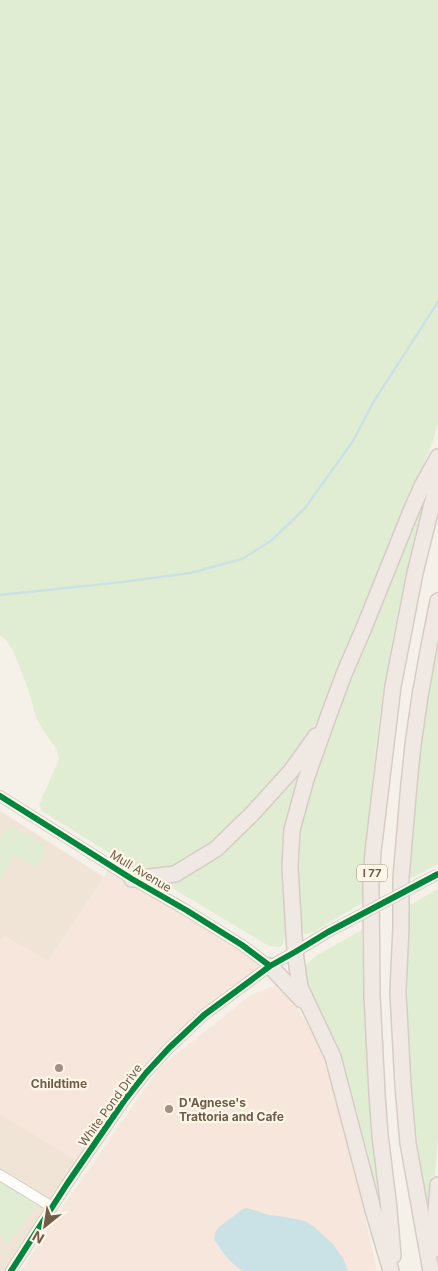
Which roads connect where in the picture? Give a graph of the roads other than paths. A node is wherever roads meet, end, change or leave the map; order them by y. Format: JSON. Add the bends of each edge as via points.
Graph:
{"nodes":[{"id":1,"x":438,"y":457,"type":"edge"},
{"id":2,"x":438,"y":480,"type":"edge"},
{"id":3,"x":438,"y":601,"type":"edge"},
{"id":4,"x":327,"y":720,"type":"junction"},
{"id":5,"x":0,"y":796,"type":"edge"},
{"id":6,"x":438,"y":874,"type":"edge"},
{"id":7,"x":132,"y":879,"type":"junction"},
{"id":8,"x":295,"y":952,"type":"junction"},
{"id":9,"x":270,"y":966,"type":"junction"},
{"id":10,"x":311,"y":1012,"type":"junction"},
{"id":11,"x":0,"y":1175,"type":"edge"},
{"id":12,"x":438,"y":1185,"type":"edge"},
{"id":13,"x":52,"y":1207,"type":"junction"},
{"id":14,"x":11,"y":1271,"type":"edge"},
{"id":15,"x":391,"y":1271,"type":"edge"},
{"id":16,"x":395,"y":1271,"type":"edge"},
{"id":17,"x":431,"y":1271,"type":"edge"}],
"edges":[{"from":1,"to":4,"type":"highway","via":[[411,511]]},
{"from":2,"to":16,"type":"highway","number":"I 77","via":[[415,573],[393,686],[371,885],[377,1094]]},
{"from":3,"to":17,"type":"highway","number":"I 77","via":[[408,784],[398,992],[408,1143]]},
{"from":4,"to":7,"type":"highway","via":[[291,771],[216,849],[175,874]]},
{"from":4,"to":8,"type":"highway","via":[[292,830],[290,867]]},
{"from":5,"to":7,"type":"street","name":"Mull Avenue"},
{"from":6,"to":8,"type":"street","name":"White Pond Drive","bridge":true},
{"from":7,"to":9,"type":"street","name":"Mull Avenue","via":[[242,945]]},
{"from":8,"to":9,"type":"street","name":"White Pond Drive"},
{"from":8,"to":10,"type":"highway","via":[[300,987]]},
{"from":9,"to":10,"type":"highway"},
{"from":9,"to":13,"type":"street","name":"White Pond Drive","via":[[204,1015],[170,1046],[124,1100]]},
{"from":10,"to":15,"type":"highway","via":[[332,1058]]},
{"from":11,"to":13,"type":"street"},
{"from":12,"to":17,"type":"highway"},
{"from":13,"to":14,"type":"street","name":"White Pond Drive"}]}
